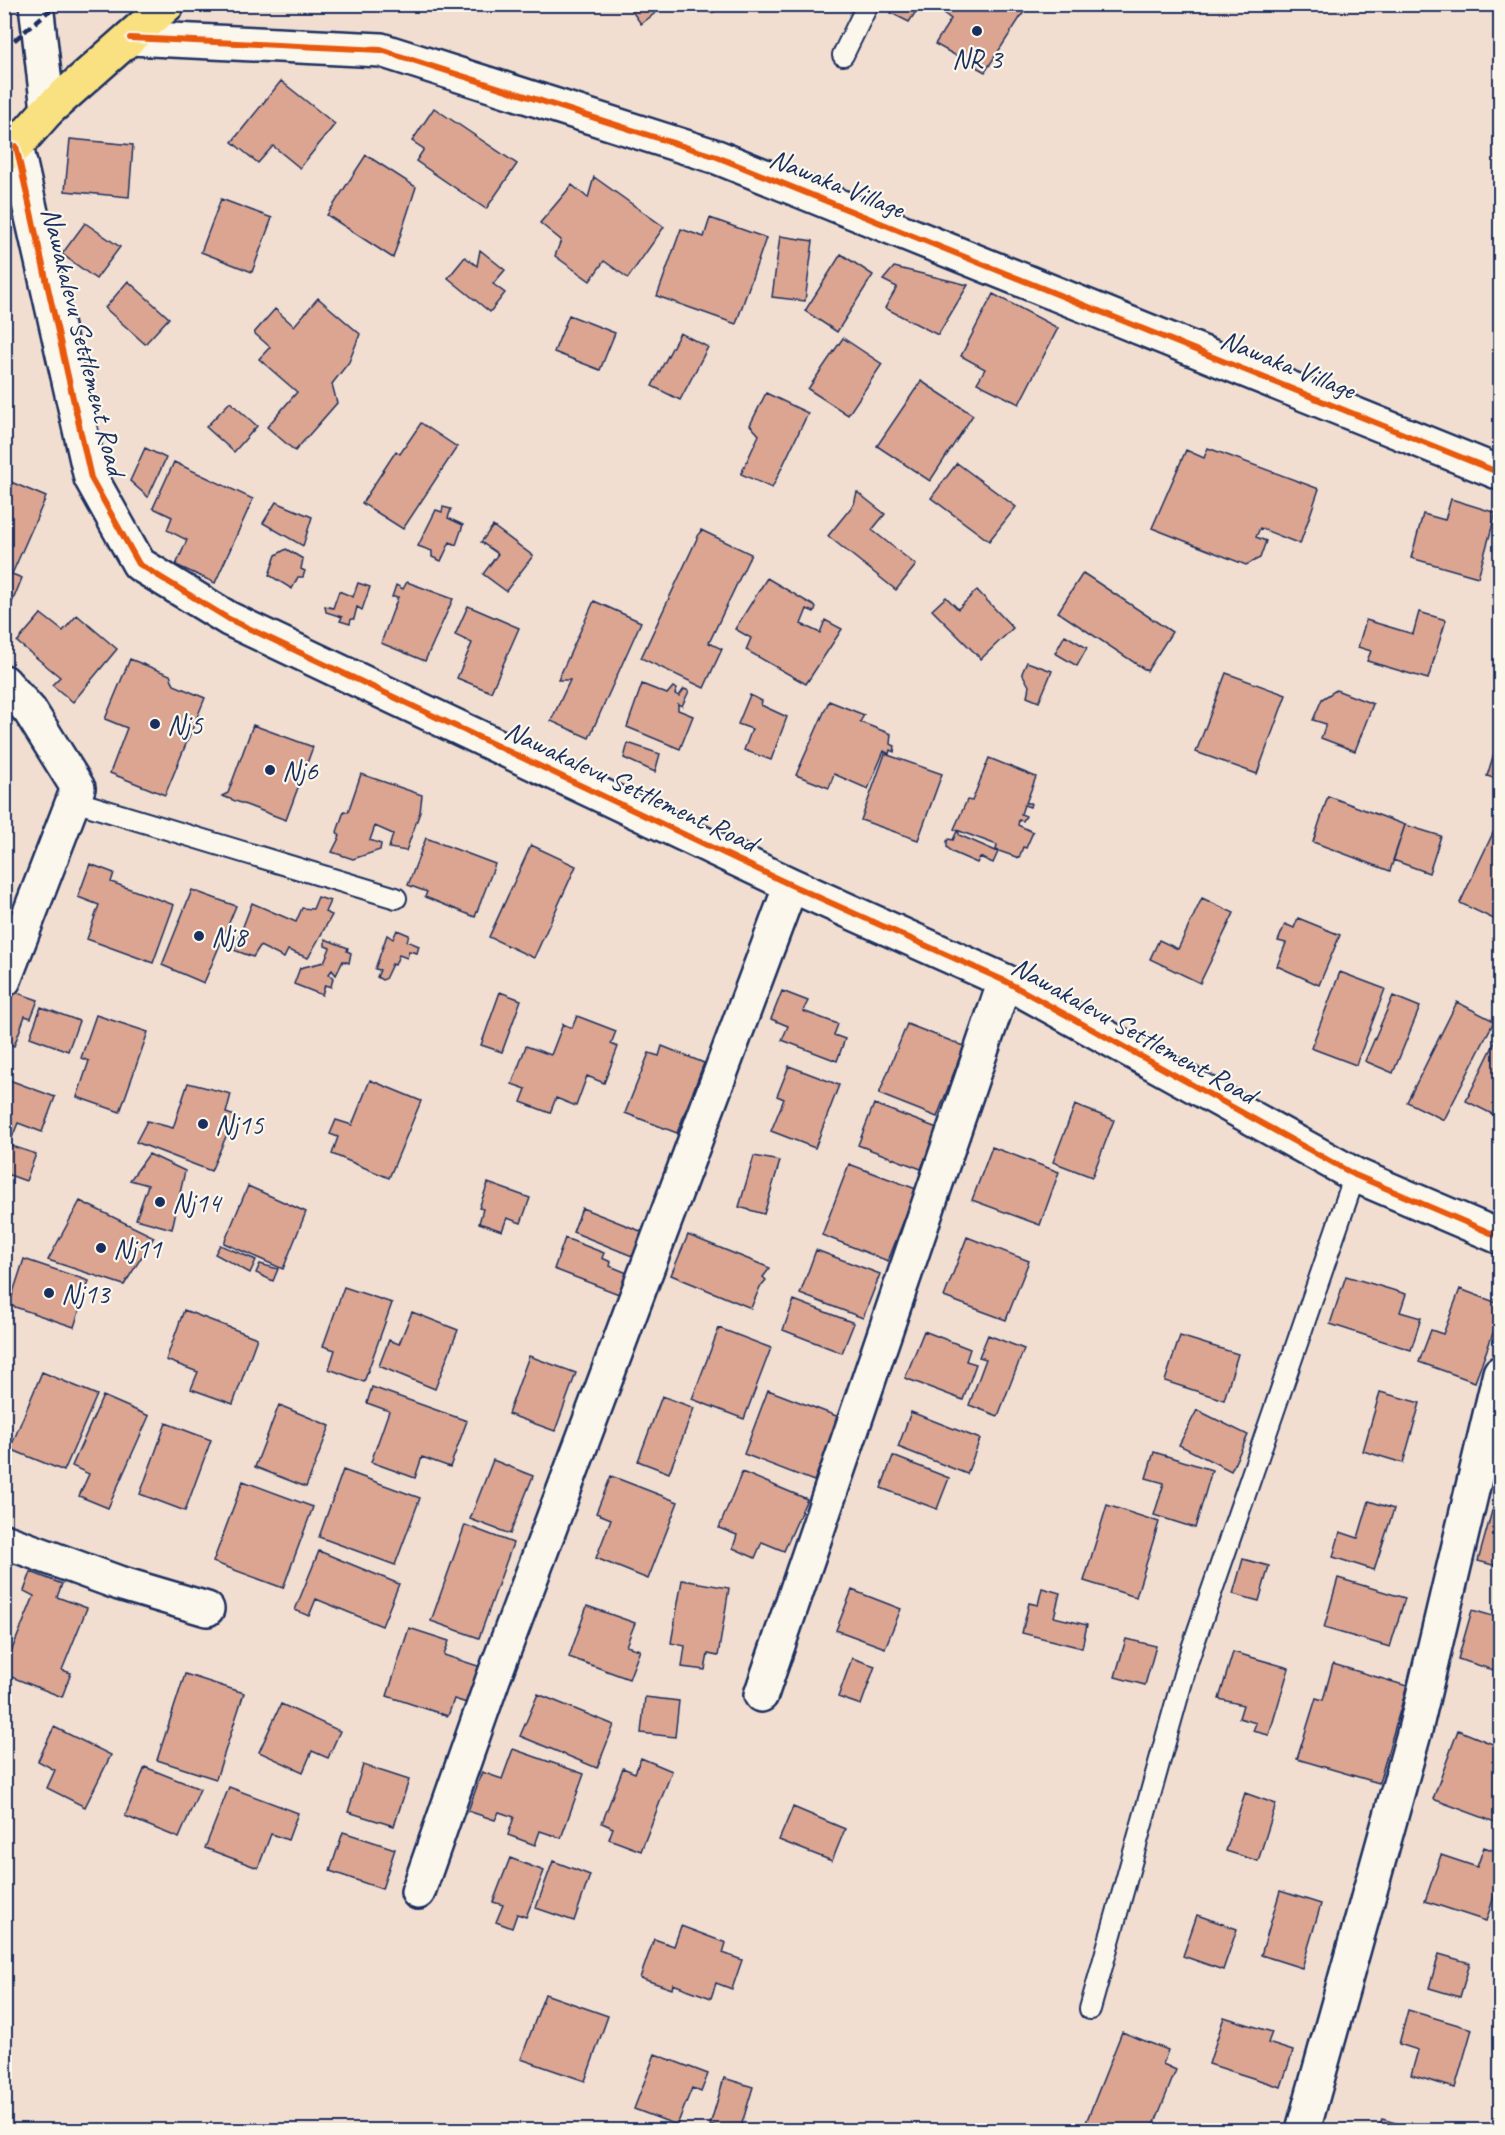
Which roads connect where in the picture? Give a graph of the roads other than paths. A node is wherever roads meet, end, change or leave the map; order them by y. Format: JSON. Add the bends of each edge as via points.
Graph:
{"nodes":[{"id":1,"x":36,"y":4,"type":"edge"},
{"id":2,"x":168,"y":4,"type":"edge"},
{"id":3,"x":868,"y":4,"type":"edge"},
{"id":4,"x":130,"y":38,"type":"junction"},
{"id":5,"x":843,"y":54,"type":"dead end"},
{"id":6,"x":48,"y":110,"type":"junction"},
{"id":7,"x":10,"y":150,"type":"edge"},
{"id":8,"x":1500,"y":473,"type":"edge"},
{"id":9,"x":4,"y":682,"type":"edge"},
{"id":10,"x":74,"y":801,"type":"junction"},
{"id":11,"x":791,"y":885,"type":"junction"},
{"id":12,"x":396,"y":898,"type":"dead end"},
{"id":13,"x":4,"y":980,"type":"edge"},
{"id":14,"x":1005,"y":981,"type":"junction"},
{"id":15,"x":1355,"y":1175,"type":"junction"},
{"id":16,"x":1500,"y":1237,"type":"edge"},
{"id":17,"x":1500,"y":1373,"type":"edge"},
{"id":18,"x":4,"y":1541,"type":"edge"},
{"id":19,"x":207,"y":1609,"type":"dead end"},
{"id":20,"x":762,"y":1695,"type":"dead end"},
{"id":21,"x":418,"y":1892,"type":"dead end"},
{"id":22,"x":1090,"y":2009,"type":"dead end"},
{"id":23,"x":1303,"y":2130,"type":"edge"}],
"edges":[{"from":1,"to":6,"type":"street"},
{"from":2,"to":4,"type":"highway"},
{"from":3,"to":5,"type":"lane"},
{"from":4,"to":6,"type":"highway"},
{"from":4,"to":8,"type":"street","name":"Nawaka Village","via":[[381,50],[717,157]]},
{"from":6,"to":7,"type":"highway"},
{"from":7,"to":11,"type":"street","name":"Nawakalevu Settlement Road","via":[[91,478],[139,564],[229,619]]},
{"from":9,"to":10,"type":"street","via":[[30,711],[78,788]]},
{"from":10,"to":12,"type":"lane"},
{"from":10,"to":13,"type":"street"},
{"from":11,"to":14,"type":"street","name":"Nawakalevu Settlement Road"},
{"from":11,"to":21,"type":"street","via":[[501,1656]]},
{"from":14,"to":15,"type":"street","name":"Nawakalevu Settlement Road"},
{"from":14,"to":20,"type":"street"},
{"from":15,"to":16,"type":"street","name":"Nawakalevu Settlement Road"},
{"from":15,"to":22,"type":"lane","via":[[1188,1660]]},
{"from":17,"to":23,"type":"street","via":[[1415,1731]]},
{"from":18,"to":19,"type":"street"}]}
